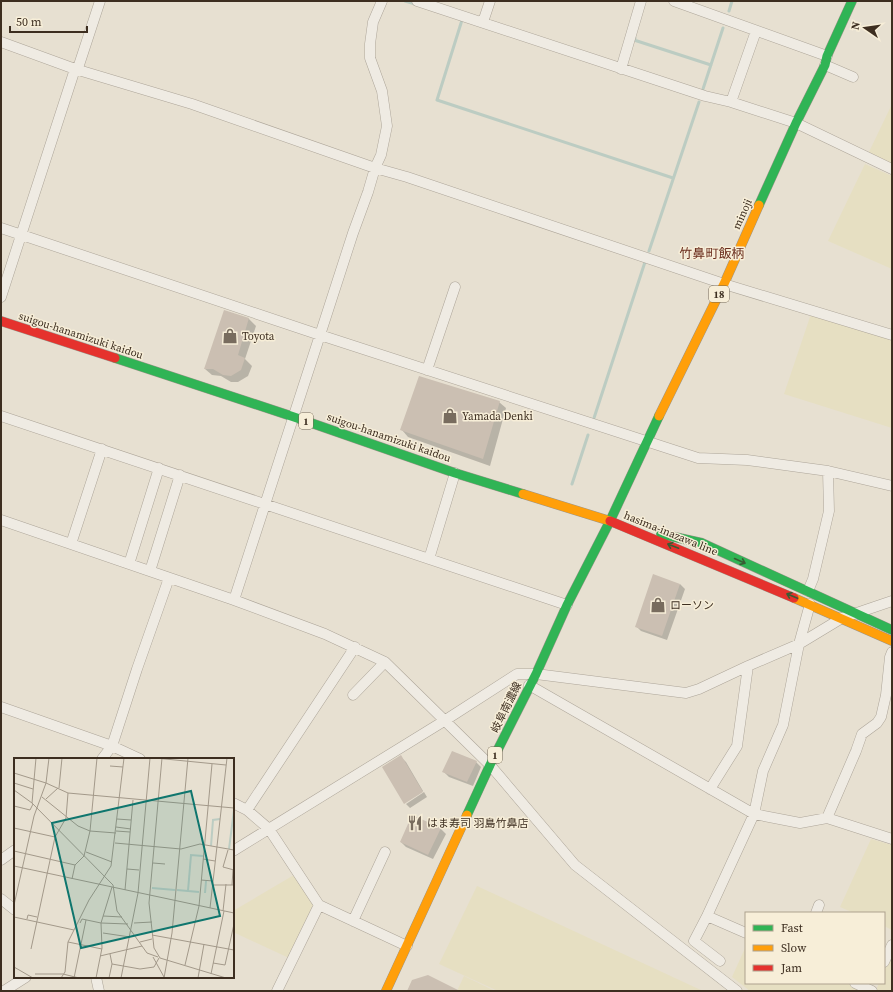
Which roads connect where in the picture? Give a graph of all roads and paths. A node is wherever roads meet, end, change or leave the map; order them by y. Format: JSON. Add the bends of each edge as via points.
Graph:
{"nodes":[{"id":1,"x":100,"y":1,"type":"edge"},
{"id":2,"x":382,"y":1,"type":"edge"},
{"id":3,"x":417,"y":1,"type":"edge"},
{"id":4,"x":490,"y":1,"type":"edge"},
{"id":5,"x":641,"y":1,"type":"edge"},
{"id":6,"x":674,"y":1,"type":"edge"},
{"id":7,"x":852,"y":1,"type":"edge"},
{"id":8,"x":483,"y":22,"type":"junction"},
{"id":9,"x":756,"y":31,"type":"junction"},
{"id":10,"x":1,"y":42,"type":"edge"},
{"id":11,"x":826,"y":61,"type":"junction"},
{"id":12,"x":75,"y":69,"type":"junction"},
{"id":13,"x":621,"y":69,"type":"junction"},
{"id":14,"x":853,"y":77,"type":"dead end"},
{"id":15,"x":731,"y":102,"type":"junction"},
{"id":16,"x":796,"y":123,"type":"junction"},
{"id":17,"x":375,"y":168,"type":"junction"},
{"id":18,"x":892,"y":170,"type":"edge"},
{"id":19,"x":1,"y":228,"type":"edge"},
{"id":20,"x":21,"y":234,"type":"junction"},
{"id":21,"x":724,"y":284,"type":"junction"},
{"id":22,"x":455,"y":287,"type":"dead end"},
{"id":23,"x":1,"y":297,"type":"edge"},
{"id":24,"x":1,"y":321,"type":"edge"},
{"id":25,"x":320,"y":335,"type":"junction"},
{"id":26,"x":892,"y":335,"type":"edge"},
{"id":27,"x":427,"y":370,"type":"junction"},
{"id":28,"x":1,"y":416,"type":"edge"},
{"id":29,"x":294,"y":417,"type":"junction"},
{"id":30,"x":646,"y":441,"type":"junction"},
{"id":31,"x":102,"y":449,"type":"junction"},
{"id":32,"x":159,"y":468,"type":"junction"},
{"id":33,"x":828,"y":471,"type":"junction"},
{"id":34,"x":455,"y":473,"type":"junction"},
{"id":35,"x":180,"y":475,"type":"junction"},
{"id":36,"x":892,"y":486,"type":"edge"},
{"id":37,"x":266,"y":504,"type":"junction"},
{"id":38,"x":1,"y":520,"type":"edge"},
{"id":39,"x":610,"y":522,"type":"junction"},
{"id":40,"x":71,"y":544,"type":"junction"},
{"id":41,"x":429,"y":559,"type":"junction"},
{"id":42,"x":129,"y":564,"type":"junction"},
{"id":43,"x":150,"y":571,"type":"junction"},
{"id":44,"x":169,"y":578,"type":"junction"},
{"id":45,"x":808,"y":591,"type":"junction"},
{"id":46,"x":234,"y":600,"type":"junction"},
{"id":47,"x":892,"y":601,"type":"edge"},
{"id":48,"x":810,"y":604,"type":"junction"},
{"id":49,"x":567,"y":605,"type":"junction"},
{"id":50,"x":857,"y":613,"type":"junction"},
{"id":51,"x":842,"y":618,"type":"junction"},
{"id":52,"x":892,"y":630,"type":"edge"},
{"id":53,"x":892,"y":640,"type":"edge"},
{"id":54,"x":799,"y":644,"type":"junction"},
{"id":55,"x":355,"y":647,"type":"junction"},
{"id":56,"x":892,"y":652,"type":"edge"},
{"id":57,"x":385,"y":662,"type":"junction"},
{"id":58,"x":748,"y":666,"type":"junction"},
{"id":59,"x":536,"y":674,"type":"junction"},
{"id":60,"x":529,"y":685,"type":"junction"},
{"id":61,"x":353,"y":695,"type":"dead end"},
{"id":62,"x":1,"y":707,"type":"edge"},
{"id":63,"x":444,"y":721,"type":"junction"},
{"id":64,"x":112,"y":746,"type":"junction"},
{"id":65,"x":103,"y":758,"type":"edge"},
{"id":66,"x":138,"y":758,"type":"edge"},
{"id":67,"x":490,"y":765,"type":"junction"},
{"id":68,"x":710,"y":789,"type":"junction"},
{"id":69,"x":234,"y":804,"type":"edge"},
{"id":70,"x":247,"y":810,"type":"junction"},
{"id":71,"x":754,"y":814,"type":"junction"},
{"id":72,"x":827,"y":818,"type":"junction"},
{"id":73,"x":269,"y":829,"type":"junction"},
{"id":74,"x":892,"y":839,"type":"edge"},
{"id":75,"x":234,"y":850,"type":"edge"},
{"id":76,"x":14,"y":851,"type":"edge"},
{"id":77,"x":385,"y":852,"type":"dead end"},
{"id":78,"x":1,"y":860,"type":"edge"},
{"id":79,"x":1,"y":899,"type":"edge"},
{"id":80,"x":318,"y":905,"type":"junction"},
{"id":81,"x":14,"y":909,"type":"edge"},
{"id":82,"x":707,"y":916,"type":"junction"},
{"id":83,"x":353,"y":921,"type":"junction"},
{"id":84,"x":745,"y":933,"type":"edge"},
{"id":85,"x":892,"y":945,"type":"edge"},
{"id":86,"x":407,"y":946,"type":"junction"},
{"id":87,"x":885,"y":960,"type":"edge"},
{"id":88,"x":720,"y":961,"type":"dead end"},
{"id":89,"x":24,"y":978,"type":"edge"},
{"id":90,"x":96,"y":978,"type":"edge"},
{"id":91,"x":858,"y":984,"type":"edge"},
{"id":92,"x":872,"y":989,"type":"edge"},
{"id":93,"x":4,"y":991,"type":"edge"},
{"id":94,"x":99,"y":991,"type":"edge"},
{"id":95,"x":278,"y":991,"type":"edge"},
{"id":96,"x":386,"y":991,"type":"edge"},
{"id":97,"x":737,"y":991,"type":"edge"}],
"edges":[{"from":1,"to":12,"type":"street","via":[[80,65]]},
{"from":2,"to":17,"type":"street","via":[[373,22],[370,44],[370,58],[382,91],[386,126],[381,156]]},
{"from":3,"to":8,"type":"street"},
{"from":4,"to":8,"type":"street"},
{"from":5,"to":13,"type":"street"},
{"from":6,"to":9,"type":"street"},
{"from":7,"to":11,"type":"main road","name":"minoji","number":"18"},
{"from":8,"to":13,"type":"street"},
{"from":9,"to":11,"type":"street"},
{"from":9,"to":15,"type":"street"},
{"from":10,"to":12,"type":"street"},
{"from":11,"to":14,"type":"street"},
{"from":11,"to":16,"type":"main road","name":"minoji","number":"18"},
{"from":12,"to":17,"type":"street","via":[[192,104]]},
{"from":12,"to":20,"type":"street"},
{"from":13,"to":15,"type":"street"},
{"from":15,"to":16,"type":"street"},
{"from":16,"to":18,"type":"street"},
{"from":16,"to":21,"type":"main road","name":"minoji","number":"18"},
{"from":17,"to":21,"type":"street","via":[[407,176]]},
{"from":17,"to":25,"type":"street"},
{"from":19,"to":20,"type":"street"},
{"from":20,"to":23,"type":"street"},
{"from":20,"to":25,"type":"street"},
{"from":21,"to":26,"type":"street"},
{"from":21,"to":30,"type":"main road","name":"minoji","number":"18"},
{"from":22,"to":27,"type":"street"},
{"from":24,"to":29,"type":"main road","name":"suigou-hanamizuki kaidou","number":"1"},
{"from":25,"to":27,"type":"street"},
{"from":25,"to":29,"type":"street"},
{"from":27,"to":30,"type":"street"},
{"from":28,"to":31,"type":"street"},
{"from":29,"to":34,"type":"main road","name":"suigou-hanamizuki kaidou","number":"1"},
{"from":29,"to":37,"type":"street"},
{"from":30,"to":33,"type":"street","via":[[698,458],[747,460]]},
{"from":30,"to":39,"type":"main road","name":"minoji","number":"18"},
{"from":31,"to":32,"type":"street"},
{"from":31,"to":40,"type":"street"},
{"from":32,"to":35,"type":"street"},
{"from":32,"to":42,"type":"street"},
{"from":33,"to":36,"type":"street"},
{"from":33,"to":45,"type":"street","via":[[829,511]]},
{"from":34,"to":39,"type":"main road","name":"suigou-hanamizuki kaidou","number":"1"},
{"from":34,"to":41,"type":"street"},
{"from":35,"to":37,"type":"street"},
{"from":35,"to":43,"type":"street"},
{"from":37,"to":41,"type":"street"},
{"from":37,"to":46,"type":"street"},
{"from":38,"to":40,"type":"street"},
{"from":39,"to":45,"type":"main road","name":"hasima-inazawa line","one_way":true,"via":[[702,543]]},
{"from":48,"to":39,"type":"main road","name":"hasima-inazawa line","one_way":true,"via":[[696,555]]},
{"from":39,"to":49,"type":"main road","name":"岐阜南濃線","number":"1"},
{"from":40,"to":42,"type":"street"},
{"from":41,"to":49,"type":"street"},
{"from":42,"to":43,"type":"street"},
{"from":43,"to":44,"type":"street"},
{"from":44,"to":46,"type":"street"},
{"from":44,"to":64,"type":"street"},
{"from":45,"to":50,"type":"main road","name":"hasima-inazawa line"},
{"from":46,"to":55,"type":"street"},
{"from":47,"to":50,"type":"street"},
{"from":48,"to":51,"type":"main road","name":"hasima-inazawa line"},
{"from":48,"to":54,"type":"street"},
{"from":49,"to":59,"type":"main road","name":"岐阜南濃線","number":"1"},
{"from":50,"to":51,"type":"street"},
{"from":50,"to":52,"type":"main road","name":"hasima-inazawa line"},
{"from":51,"to":53,"type":"main road","name":"hasima-inazawa line"},
{"from":51,"to":54,"type":"street"},
{"from":54,"to":58,"type":"street"},
{"from":54,"to":71,"type":"street","via":[[783,725],[763,771]]},
{"from":55,"to":57,"type":"street"},
{"from":55,"to":70,"type":"street"},
{"from":56,"to":72,"type":"street","via":[[881,717],[878,723],[862,734]]},
{"from":57,"to":61,"type":"street"},
{"from":57,"to":63,"type":"street"},
{"from":58,"to":59,"type":"street","via":[[699,690],[686,693]]},
{"from":58,"to":68,"type":"street","via":[[737,746]]},
{"from":59,"to":60,"type":"main road","name":"岐阜南濃線","number":"1"},
{"from":59,"to":63,"type":"street","via":[[517,674]]},
{"from":60,"to":67,"type":"main road","name":"岐阜南濃線","number":"1"},
{"from":60,"to":68,"type":"street"},
{"from":62,"to":64,"type":"street"},
{"from":63,"to":67,"type":"street"},
{"from":63,"to":73,"type":"street"},
{"from":64,"to":65,"type":"street"},
{"from":64,"to":66,"type":"street"},
{"from":67,"to":86,"type":"main road","name":"岐阜南濃線","number":"1"},
{"from":67,"to":97,"type":"street","via":[[575,865]]},
{"from":68,"to":71,"type":"street"},
{"from":69,"to":70,"type":"street"},
{"from":70,"to":73,"type":"street"},
{"from":71,"to":72,"type":"street","via":[[800,823]]},
{"from":71,"to":82,"type":"street"},
{"from":72,"to":74,"type":"street"},
{"from":73,"to":75,"type":"street"},
{"from":73,"to":80,"type":"street"},
{"from":76,"to":78,"type":"street"},
{"from":77,"to":83,"type":"street"},
{"from":79,"to":81,"type":"street"},
{"from":80,"to":83,"type":"street"},
{"from":80,"to":95,"type":"street"},
{"from":82,"to":84,"type":"street"},
{"from":82,"to":88,"type":"street","via":[[694,941]]},
{"from":83,"to":86,"type":"street"},
{"from":85,"to":87,"type":"street"},
{"from":86,"to":96,"type":"main road","name":"岐阜南濃線","number":"1"},
{"from":89,"to":93,"type":"street"},
{"from":90,"to":94,"type":"street"},
{"from":91,"to":92,"type":"street"}]}
